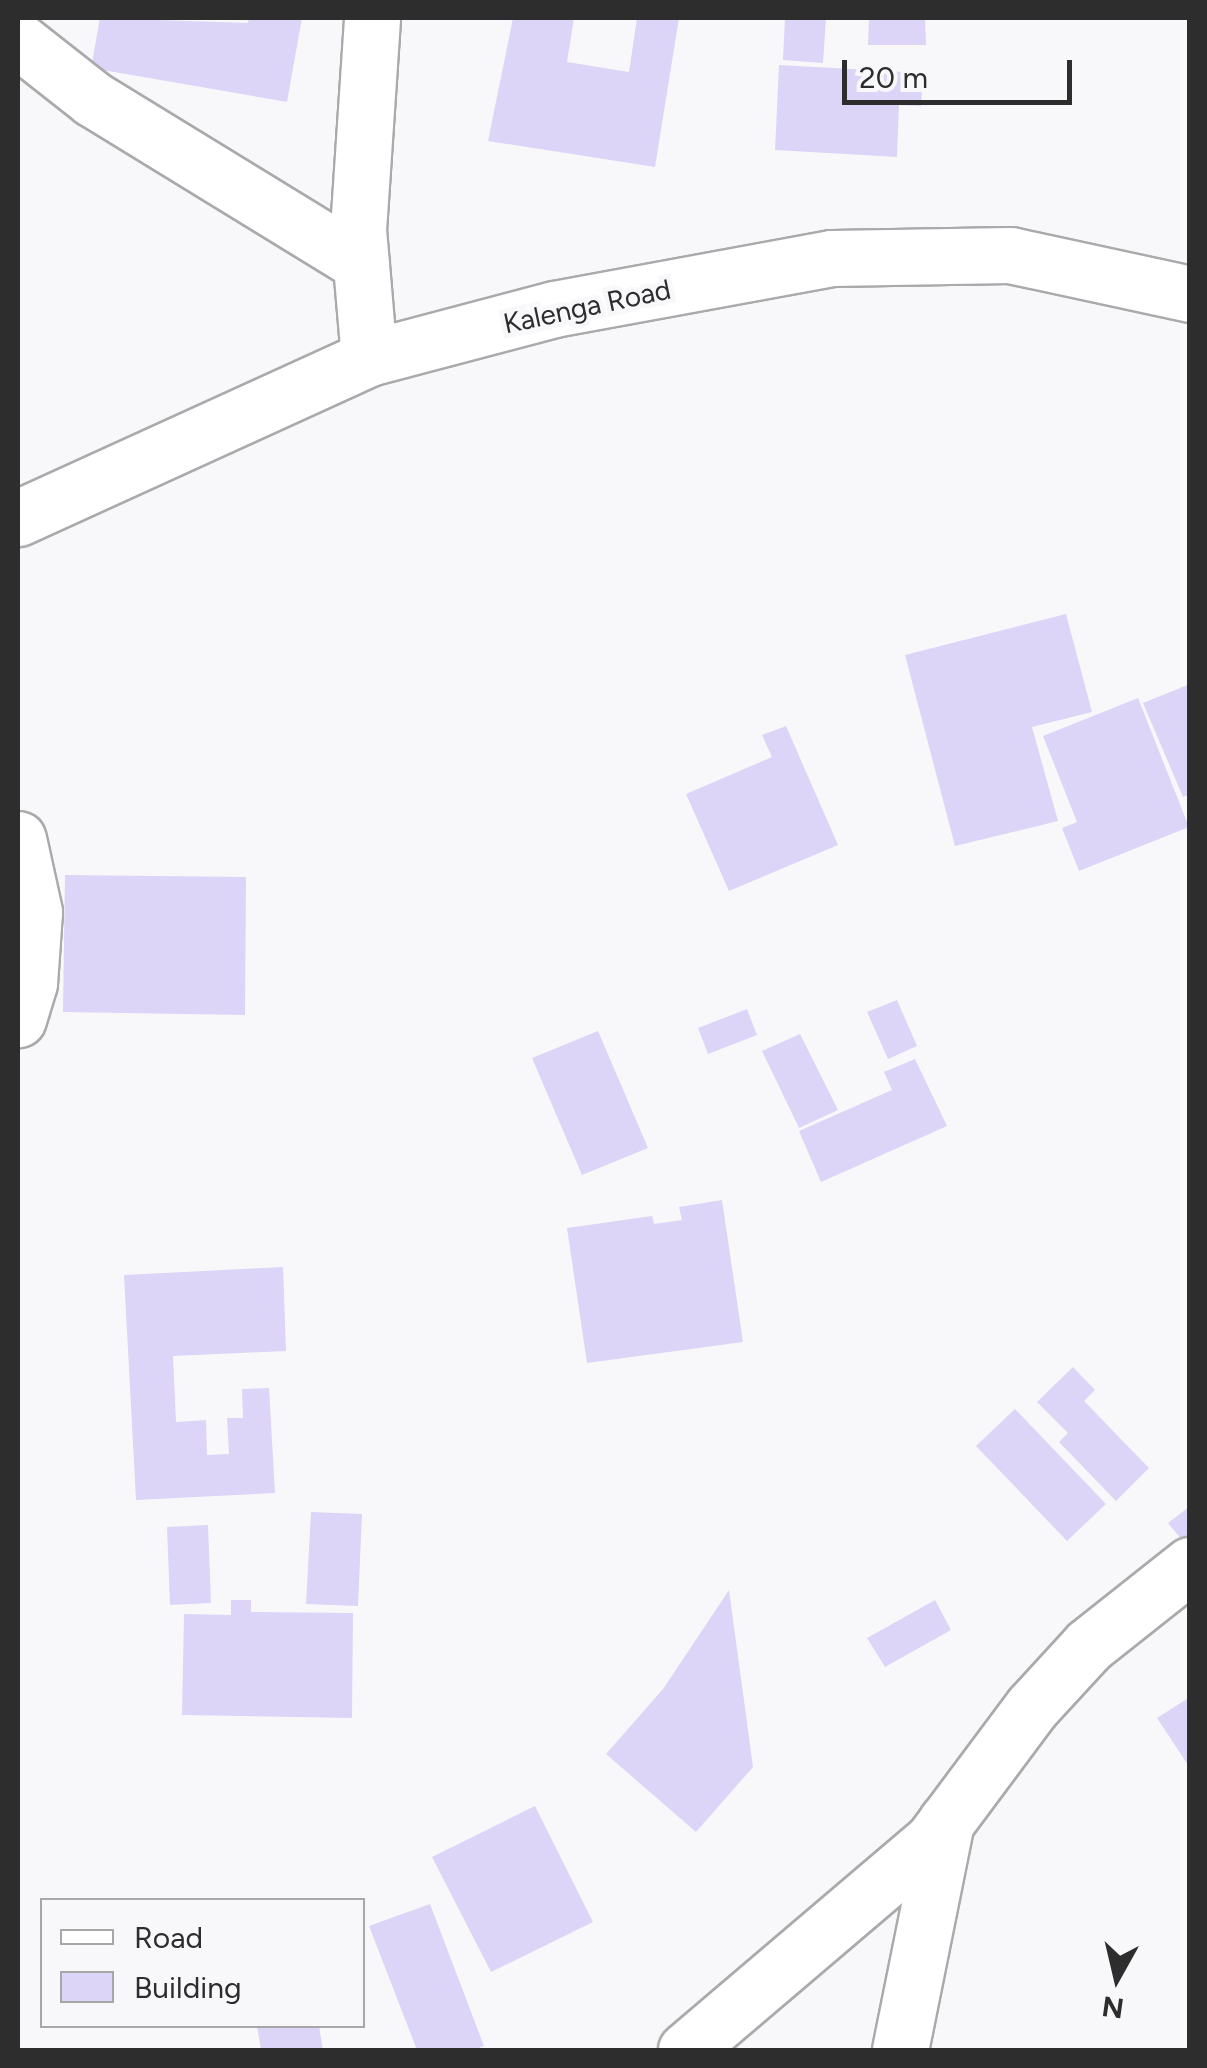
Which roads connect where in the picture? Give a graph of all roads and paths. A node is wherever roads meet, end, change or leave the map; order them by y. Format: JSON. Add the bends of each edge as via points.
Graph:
{"nodes":[{"id":1,"x":372,"y":18,"type":"edge"},
{"id":2,"x":18,"y":40,"type":"edge"},
{"id":3,"x":361,"y":263,"type":"junction"},
{"id":4,"x":1190,"y":294,"type":"edge"},
{"id":5,"x":369,"y":358,"type":"junction"},
{"id":6,"x":18,"y":518,"type":"edge"},
{"id":7,"x":18,"y":838,"type":"edge"},
{"id":8,"x":18,"y":1019,"type":"edge"},
{"id":9,"x":1190,"y":1564,"type":"edge"},
{"id":10,"x":946,"y":1822,"type":"junction"},
{"id":11,"x":686,"y":2050,"type":"edge"},
{"id":12,"x":900,"y":2050,"type":"edge"}],
"edges":[{"from":1,"to":3,"type":"street"},
{"from":2,"to":3,"type":"street","via":[[93,99]]},
{"from":3,"to":5,"type":"street"},
{"from":4,"to":5,"type":"street","name":"Kalenga Road","via":[[1010,255],[832,258],[554,309]]},
{"from":5,"to":6,"type":"street","name":"Kalenga Road"},
{"from":7,"to":8,"type":"street","via":[[34,912],[29,983]]},
{"from":9,"to":10,"type":"street","via":[[1089,1644]]},
{"from":10,"to":11,"type":"street"},
{"from":10,"to":12,"type":"street"}]}
